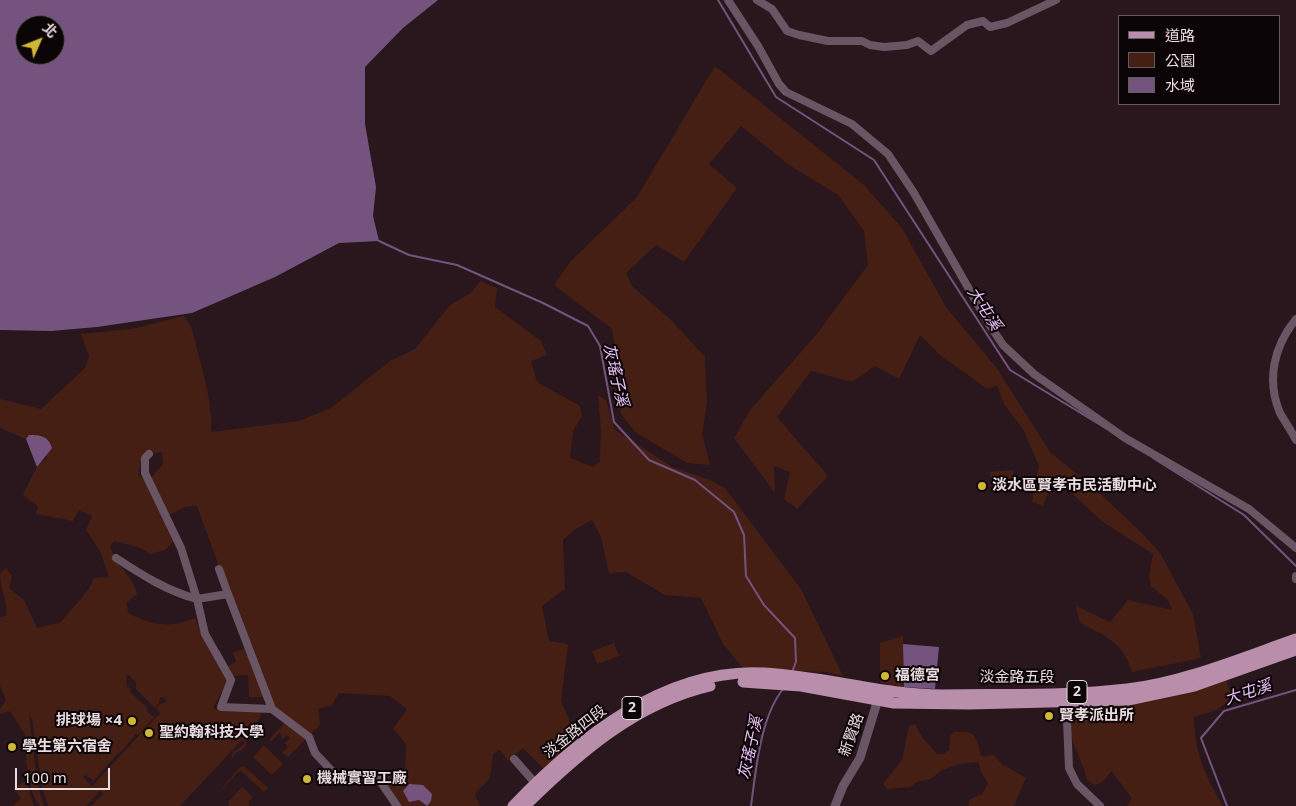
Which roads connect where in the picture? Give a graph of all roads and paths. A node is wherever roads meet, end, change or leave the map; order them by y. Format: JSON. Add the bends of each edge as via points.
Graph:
{"nodes":[{"id":1,"x":728,"y":0,"type":"edge"},
{"id":2,"x":757,"y":0,"type":"edge"},
{"id":3,"x":1056,"y":0,"type":"edge"},
{"id":4,"x":1296,"y":319,"type":"edge"},
{"id":5,"x":1296,"y":440,"type":"edge"},
{"id":6,"x":149,"y":454,"type":"dead end"},
{"id":7,"x":1296,"y":548,"type":"edge"},
{"id":8,"x":116,"y":558,"type":"dead end"},
{"id":9,"x":219,"y":569,"type":"dead end"},
{"id":10,"x":228,"y":594,"type":"junction"},
{"id":11,"x":197,"y":599,"type":"junction"},
{"id":12,"x":1296,"y":639,"type":"edge"},
{"id":13,"x":1296,"y":650,"type":"edge"},
{"id":14,"x":216,"y":653,"type":"dead end"},
{"id":15,"x":778,"y":679,"type":"junction"},
{"id":16,"x":231,"y":680,"type":"junction"},
{"id":17,"x":802,"y":682,"type":"junction"},
{"id":18,"x":879,"y":695,"type":"junction"},
{"id":19,"x":1066,"y":698,"type":"junction"},
{"id":20,"x":272,"y":709,"type":"junction"},
{"id":21,"x":514,"y":759,"type":"dead end"},
{"id":22,"x":536,"y":784,"type":"junction"},
{"id":23,"x":397,"y":806,"type":"edge"},
{"id":24,"x":513,"y":806,"type":"edge"},
{"id":25,"x":525,"y":806,"type":"edge"},
{"id":26,"x":834,"y":806,"type":"edge"},
{"id":27,"x":1100,"y":806,"type":"edge"}],
"edges":[{"from":1,"to":7,"type":"street","via":[[786,92],[852,124],[888,154],[1003,345],[1034,374],[1125,438],[1249,508]]},
{"from":2,"to":3,"type":"street","via":[[772,9],[787,31],[799,35],[828,41],[862,41],[884,47],[918,41],[930,51],[967,25],[983,21],[990,27],[1007,23]]},
{"from":4,"to":5,"type":"street","via":[[1282,340],[1273,366],[1280,412]]},
{"from":6,"to":11,"type":"street","via":[[145,473],[181,548]]},
{"from":8,"to":11,"type":"street","via":[[177,594]]},
{"from":9,"to":10,"type":"street"},
{"from":10,"to":11,"type":"street"},
{"from":10,"to":20,"type":"street"},
{"from":11,"to":16,"type":"street","via":[[205,634]]},
{"from":12,"to":19,"type":"main road","name":"淡金路五段","number":"2","via":[[1191,675],[1129,689]]},
{"from":13,"to":19,"type":"main road","name":"淡金路五段","number":"2","via":[[1194,686],[1128,700]]},
{"from":14,"to":16,"type":"street"},
{"from":15,"to":17,"type":"main road","number":"2"},
{"from":15,"to":22,"type":"main road","name":"淡金路四段","number":"2","via":[[763,673],[688,682],[643,701],[597,731]]},
{"from":15,"to":25,"type":"main road","name":"淡金路四段","number":"2","via":[[724,682],[661,701],[602,738]]},
{"from":16,"to":20,"type":"street","via":[[222,707]]},
{"from":17,"to":18,"type":"main road","number":"2"},
{"from":17,"to":18,"type":"main road","name":"淡金路五段","number":"2","via":[[850,685]]},
{"from":18,"to":19,"type":"main road","name":"淡金路五段","number":"2"},
{"from":18,"to":26,"type":"street","name":"新賢路","via":[[860,758]]},
{"from":19,"to":27,"type":"street","via":[[1069,768],[1077,784]]},
{"from":20,"to":23,"type":"street","via":[[309,737],[315,753],[332,771],[344,779],[378,778]]},
{"from":21,"to":22,"type":"street"},
{"from":22,"to":24,"type":"main road","name":"淡金路四段","number":"2"}]}
